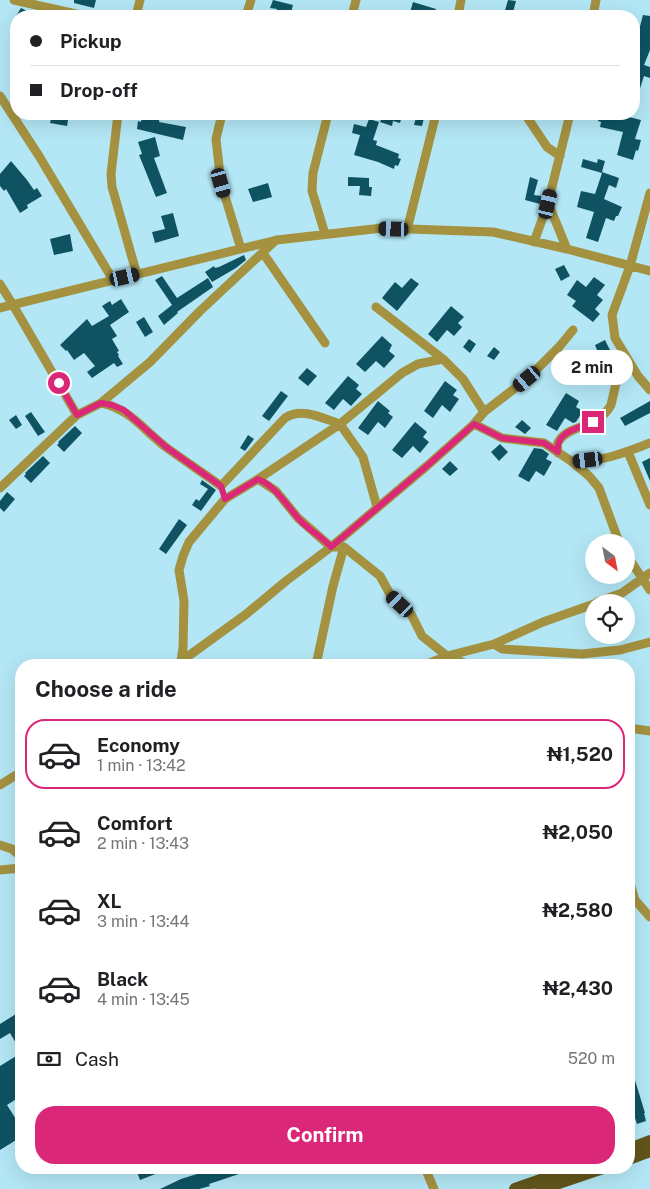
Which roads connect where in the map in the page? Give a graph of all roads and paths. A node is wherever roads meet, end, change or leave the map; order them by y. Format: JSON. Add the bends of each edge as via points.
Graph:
{"nodes":[{"id":1,"x":14,"y":0,"type":"edge"},
{"id":2,"x":34,"y":2,"type":"edge"},
{"id":3,"x":63,"y":10,"type":"edge"},
{"id":4,"x":0,"y":96,"type":"edge"},
{"id":5,"x":10,"y":111,"type":"edge"},
{"id":6,"x":16,"y":120,"type":"edge"},
{"id":7,"x":117,"y":120,"type":"edge"},
{"id":8,"x":221,"y":120,"type":"edge"},
{"id":9,"x":326,"y":120,"type":"edge"},
{"id":10,"x":434,"y":120,"type":"edge"},
{"id":11,"x":529,"y":120,"type":"edge"},
{"id":12,"x":569,"y":120,"type":"edge"},
{"id":13,"x":560,"y":156,"type":"junction"},
{"id":14,"x":650,"y":193,"type":"edge"},
{"id":15,"x":548,"y":204,"type":"junction"},
{"id":16,"x":407,"y":230,"type":"junction"},
{"id":17,"x":325,"y":234,"type":"junction"},
{"id":18,"x":277,"y":240,"type":"junction"},
{"id":19,"x":534,"y":242,"type":"junction"},
{"id":20,"x":241,"y":248,"type":"junction"},
{"id":21,"x":568,"y":249,"type":"junction"},
{"id":22,"x":262,"y":254,"type":"junction"},
{"id":23,"x":630,"y":266,"type":"junction"},
{"id":24,"x":650,"y":271,"type":"edge"},
{"id":25,"x":137,"y":275,"type":"junction"},
{"id":26,"x":113,"y":280,"type":"junction"},
{"id":27,"x":0,"y":284,"type":"edge"},
{"id":28,"x":14,"y":305,"type":"junction"},
{"id":29,"x":376,"y":307,"type":"dead end"},
{"id":30,"x":0,"y":308,"type":"edge"},
{"id":31,"x":573,"y":330,"type":"dead end"},
{"id":32,"x":325,"y":343,"type":"dead end"},
{"id":33,"x":623,"y":353,"type":"junction"},
{"id":34,"x":443,"y":359,"type":"junction"},
{"id":35,"x":650,"y":390,"type":"edge"},
{"id":36,"x":101,"y":403,"type":"junction"},
{"id":37,"x":484,"y":412,"type":"junction"},
{"id":38,"x":77,"y":415,"type":"junction"},
{"id":39,"x":340,"y":424,"type":"junction"},
{"id":40,"x":474,"y":424,"type":"junction"},
{"id":41,"x":650,"y":443,"type":"edge"},
{"id":42,"x":558,"y":452,"type":"junction"},
{"id":43,"x":628,"y":452,"type":"junction"},
{"id":44,"x":571,"y":461,"type":"junction"},
{"id":45,"x":258,"y":479,"type":"junction"},
{"id":46,"x":1,"y":485,"type":"edge"},
{"id":47,"x":221,"y":486,"type":"junction"},
{"id":48,"x":225,"y":499,"type":"junction"},
{"id":49,"x":650,"y":505,"type":"edge"},
{"id":50,"x":377,"y":507,"type":"junction"},
{"id":51,"x":616,"y":534,"type":"edge"},
{"id":52,"x":331,"y":547,"type":"junction"},
{"id":53,"x":344,"y":547,"type":"junction"},
{"id":54,"x":635,"y":564,"type":"edge"},
{"id":55,"x":646,"y":576,"type":"edge"},
{"id":56,"x":650,"y":590,"type":"edge"},
{"id":57,"x":619,"y":594,"type":"edge"},
{"id":58,"x":585,"y":607,"type":"edge"},
{"id":59,"x":650,"y":642,"type":"edge"},
{"id":60,"x":494,"y":644,"type":"junction"},
{"id":61,"x":447,"y":656,"type":"junction"},
{"id":62,"x":179,"y":659,"type":"edge"},
{"id":63,"x":184,"y":659,"type":"edge"},
{"id":64,"x":317,"y":659,"type":"edge"},
{"id":65,"x":440,"y":659,"type":"edge"},
{"id":66,"x":454,"y":659,"type":"edge"},
{"id":67,"x":635,"y":729,"type":"edge"},
{"id":68,"x":650,"y":731,"type":"edge"},
{"id":69,"x":15,"y":776,"type":"edge"},
{"id":70,"x":0,"y":785,"type":"edge"},
{"id":71,"x":0,"y":845,"type":"edge"},
{"id":72,"x":15,"y":852,"type":"edge"},
{"id":73,"x":15,"y":869,"type":"edge"},
{"id":74,"x":0,"y":870,"type":"edge"},
{"id":75,"x":635,"y":900,"type":"edge"},
{"id":76,"x":650,"y":917,"type":"edge"},
{"id":77,"x":650,"y":1141,"type":"edge"},
{"id":78,"x":635,"y":1147,"type":"edge"},
{"id":79,"x":650,"y":1151,"type":"edge"},
{"id":80,"x":635,"y":1157,"type":"edge"},
{"id":81,"x":428,"y":1174,"type":"edge"},
{"id":82,"x":558,"y":1174,"type":"edge"},
{"id":83,"x":585,"y":1174,"type":"edge"},
{"id":84,"x":434,"y":1189,"type":"edge"},
{"id":85,"x":514,"y":1189,"type":"edge"},
{"id":86,"x":541,"y":1189,"type":"edge"}],
"edges":[{"from":1,"to":2,"type":"street"},
{"from":2,"to":3,"type":"street"},
{"from":4,"to":5,"type":"street"},
{"from":6,"to":26,"type":"street"},
{"from":7,"to":25,"type":"street","via":[[112,187]]},
{"from":8,"to":20,"type":"street","via":[[216,139],[221,183]]},
{"from":9,"to":17,"type":"street","via":[[313,173],[312,191]]},
{"from":10,"to":16,"type":"street"},
{"from":11,"to":13,"type":"street","via":[[547,147]]},
{"from":12,"to":13,"type":"street"},
{"from":13,"to":15,"type":"street"},
{"from":14,"to":23,"type":"street"},
{"from":15,"to":19,"type":"street"},
{"from":15,"to":21,"type":"street"},
{"from":16,"to":17,"type":"street","via":[[382,228]]},
{"from":16,"to":19,"type":"street","via":[[492,232]]},
{"from":17,"to":18,"type":"street"},
{"from":18,"to":20,"type":"street"},
{"from":18,"to":22,"type":"street"},
{"from":19,"to":21,"type":"street"},
{"from":20,"to":25,"type":"street"},
{"from":21,"to":23,"type":"street"},
{"from":22,"to":32,"type":"street"},
{"from":22,"to":36,"type":"street","via":[[150,362]]},
{"from":23,"to":24,"type":"street"},
{"from":23,"to":33,"type":"street","via":[[612,315],[615,338]]},
{"from":25,"to":26,"type":"street"},
{"from":26,"to":28,"type":"street"},
{"from":27,"to":28,"type":"street"},
{"from":28,"to":30,"type":"street"},
{"from":28,"to":38,"type":"street"},
{"from":29,"to":34,"type":"street"},
{"from":31,"to":37,"type":"street","via":[[527,379]]},
{"from":33,"to":35,"type":"street"},
{"from":33,"to":42,"type":"street","via":[[607,412],[559,440]]},
{"from":34,"to":37,"type":"street","via":[[463,379]]},
{"from":34,"to":39,"type":"street","via":[[418,364],[402,373]]},
{"from":36,"to":38,"type":"street"},
{"from":36,"to":47,"type":"street","via":[[124,410],[166,447]]},
{"from":37,"to":40,"type":"street"},
{"from":38,"to":46,"type":"street"},
{"from":39,"to":45,"type":"street"},
{"from":39,"to":47,"type":"street","via":[[304,412],[294,412]]},
{"from":39,"to":50,"type":"street","via":[[363,457]]},
{"from":40,"to":42,"type":"street","via":[[502,438],[544,443]]},
{"from":40,"to":50,"type":"street"},
{"from":41,"to":43,"type":"street"},
{"from":42,"to":44,"type":"street"},
{"from":43,"to":44,"type":"street","via":[[607,458]]},
{"from":43,"to":49,"type":"street"},
{"from":44,"to":51,"type":"street","via":[[598,488]]},
{"from":45,"to":48,"type":"street"},
{"from":45,"to":52,"type":"street","via":[[276,491],[298,518]]},
{"from":47,"to":48,"type":"street"},
{"from":48,"to":62,"type":"street","via":[[189,542],[179,570],[184,601],[183,648]]},
{"from":50,"to":52,"type":"street"},
{"from":52,"to":53,"type":"street"},
{"from":52,"to":63,"type":"street"},
{"from":53,"to":61,"type":"street","via":[[380,576],[390,594],[411,614],[422,636]]},
{"from":53,"to":64,"type":"street"},
{"from":54,"to":55,"type":"street"},
{"from":55,"to":56,"type":"street"},
{"from":55,"to":57,"type":"street"},
{"from":58,"to":60,"type":"street"},
{"from":59,"to":60,"type":"street","via":[[620,650],[582,654],[502,649]]},
{"from":60,"to":61,"type":"street"},
{"from":61,"to":65,"type":"street"},
{"from":61,"to":66,"type":"street"},
{"from":67,"to":68,"type":"street"},
{"from":69,"to":70,"type":"street"},
{"from":71,"to":72,"type":"street"},
{"from":73,"to":74,"type":"street"},
{"from":75,"to":76,"type":"street"},
{"from":77,"to":78,"type":"main road"},
{"from":79,"to":80,"type":"main road"},
{"from":81,"to":84,"type":"street"},
{"from":82,"to":85,"type":"main road"},
{"from":83,"to":86,"type":"main road"}]}
